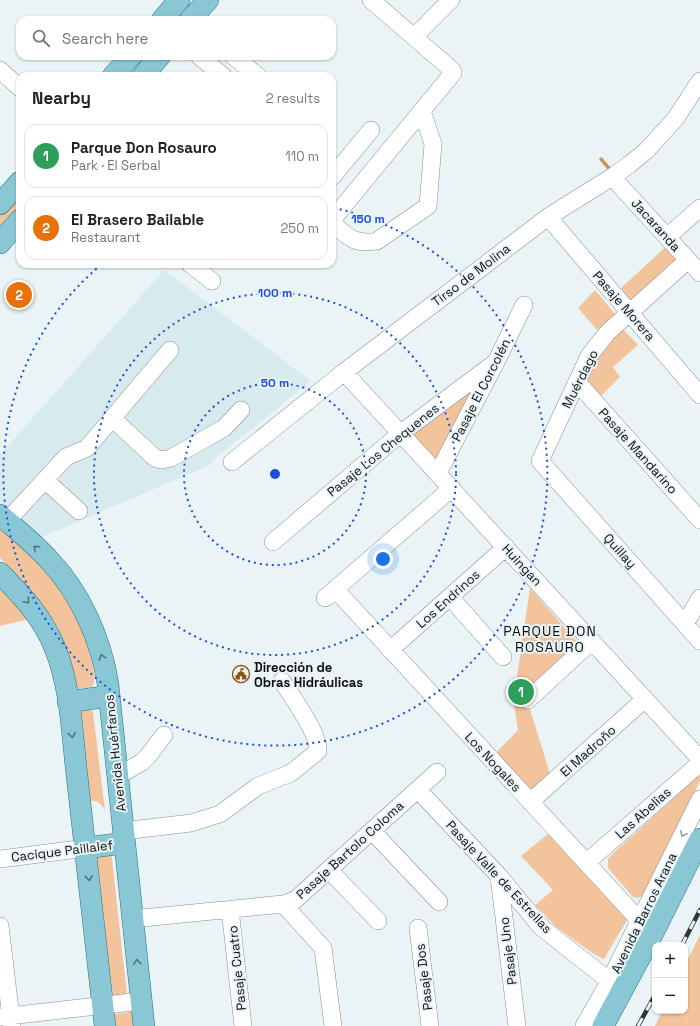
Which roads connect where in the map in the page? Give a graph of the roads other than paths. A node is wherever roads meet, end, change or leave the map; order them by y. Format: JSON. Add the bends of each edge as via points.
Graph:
{"nodes":[{"id":1,"x":179,"y":0,"type":"edge"},
{"id":2,"x":371,"y":0,"type":"edge"},
{"id":3,"x":451,"y":0,"type":"edge"},
{"id":4,"x":165,"y":16,"type":"edge"},
{"id":5,"x":414,"y":37,"type":"junction"},
{"id":6,"x":127,"y":60,"type":"edge"},
{"id":7,"x":157,"y":60,"type":"edge"},
{"id":8,"x":204,"y":60,"type":"edge"},
{"id":9,"x":239,"y":60,"type":"edge"},
{"id":10,"x":0,"y":70,"type":"edge"},
{"id":11,"x":117,"y":72,"type":"edge"},
{"id":12,"x":146,"y":72,"type":"edge"},
{"id":13,"x":218,"y":72,"type":"edge"},
{"id":14,"x":253,"y":72,"type":"edge"},
{"id":15,"x":700,"y":81,"type":"edge"},
{"id":16,"x":16,"y":84,"type":"edge"},
{"id":17,"x":422,"y":111,"type":"junction"},
{"id":18,"x":371,"y":130,"type":"dead end"},
{"id":19,"x":336,"y":171,"type":"edge"},
{"id":20,"x":612,"y":177,"type":"junction"},
{"id":21,"x":16,"y":186,"type":"edge"},
{"id":22,"x":0,"y":204,"type":"edge"},
{"id":23,"x":700,"y":208,"type":"edge"},
{"id":24,"x":336,"y":217,"type":"edge"},
{"id":25,"x":548,"y":217,"type":"junction"},
{"id":26,"x":16,"y":225,"type":"edge"},
{"id":27,"x":336,"y":226,"type":"edge"},
{"id":28,"x":667,"y":237,"type":"junction"},
{"id":29,"x":0,"y":243,"type":"edge"},
{"id":30,"x":688,"y":260,"type":"junction"},
{"id":31,"x":195,"y":268,"type":"edge"},
{"id":32,"x":700,"y":273,"type":"edge"},
{"id":33,"x":212,"y":281,"type":"dead end"},
{"id":34,"x":524,"y":305,"type":"dead end"},
{"id":35,"x":629,"y":312,"type":"junction"},
{"id":36,"x":170,"y":350,"type":"dead end"},
{"id":37,"x":496,"y":362,"type":"junction"},
{"id":38,"x":344,"y":372,"type":"junction"},
{"id":39,"x":576,"y":382,"type":"junction"},
{"id":40,"x":700,"y":394,"type":"edge"},
{"id":41,"x":240,"y":410,"type":"dead end"},
{"id":42,"x":112,"y":418,"type":"junction"},
{"id":43,"x":401,"y":433,"type":"junction"},
{"id":44,"x":540,"y":461,"type":"joint"},
{"id":45,"x":232,"y":462,"type":"dead end"},
{"id":46,"x":438,"y":473,"type":"junction"},
{"id":47,"x":45,"y":480,"type":"junction"},
{"id":48,"x":452,"y":488,"type":"junction"},
{"id":49,"x":79,"y":511,"type":"dead end"},
{"id":50,"x":3,"y":518,"type":"edge"},
{"id":51,"x":700,"y":520,"type":"edge"},
{"id":52,"x":273,"y":542,"type":"dead end"},
{"id":53,"x":506,"y":547,"type":"junction"},
{"id":54,"x":0,"y":573,"type":"edge"},
{"id":55,"x":450,"y":597,"type":"junction"},
{"id":56,"x":700,"y":598,"type":"edge"},
{"id":57,"x":685,"y":624,"type":"junction"},
{"id":58,"x":592,"y":641,"type":"junction"},
{"id":59,"x":700,"y":641,"type":"edge"},
{"id":60,"x":390,"y":650,"type":"junction"},
{"id":61,"x":503,"y":656,"type":"dead end"},
{"id":62,"x":282,"y":682,"type":"dead end"},
{"id":63,"x":109,"y":696,"type":"junction"},
{"id":64,"x":645,"y":699,"type":"junction"},
{"id":65,"x":528,"y":700,"type":"dead end"},
{"id":66,"x":68,"y":702,"type":"junction"},
{"id":67,"x":164,"y":735,"type":"dead end"},
{"id":68,"x":700,"y":759,"type":"edge"},
{"id":69,"x":700,"y":763,"type":"edge"},
{"id":70,"x":437,"y":772,"type":"dead end"},
{"id":71,"x":118,"y":776,"type":"junction"},
{"id":72,"x":418,"y":790,"type":"junction"},
{"id":73,"x":700,"y":799,"type":"edge"},
{"id":74,"x":530,"y":802,"type":"junction"},
{"id":75,"x":372,"y":831,"type":"junction"},
{"id":76,"x":124,"y":837,"type":"junction"},
{"id":77,"x":700,"y":839,"type":"edge"},
{"id":78,"x":86,"y":848,"type":"junction"},
{"id":79,"x":0,"y":859,"type":"edge"},
{"id":80,"x":586,"y":863,"type":"junction"},
{"id":81,"x":329,"y":870,"type":"junction"},
{"id":82,"x":499,"y":876,"type":"junction"},
{"id":83,"x":439,"y":902,"type":"dead end"},
{"id":84,"x":283,"y":904,"type":"junction"},
{"id":85,"x":230,"y":910,"type":"junction"},
{"id":86,"x":132,"y":919,"type":"junction"},
{"id":87,"x":378,"y":921,"type":"dead end"},
{"id":88,"x":0,"y":926,"type":"edge"},
{"id":89,"x":647,"y":926,"type":"junction"},
{"id":90,"x":418,"y":928,"type":"dead end"},
{"id":91,"x":616,"y":986,"type":"junction"},
{"id":92,"x":141,"y":1001,"type":"junction"},
{"id":93,"x":102,"y":1006,"type":"junction"},
{"id":94,"x":8,"y":1020,"type":"edge"},
{"id":95,"x":105,"y":1026,"type":"edge"},
{"id":96,"x":144,"y":1026,"type":"edge"},
{"id":97,"x":243,"y":1026,"type":"edge"},
{"id":98,"x":333,"y":1026,"type":"edge"},
{"id":99,"x":430,"y":1026,"type":"edge"},
{"id":100,"x":517,"y":1026,"type":"edge"},
{"id":101,"x":584,"y":1026,"type":"edge"},
{"id":102,"x":603,"y":1026,"type":"edge"}],
"edges":[{"from":1,"to":4,"type":"main road"},
{"from":2,"to":5,"type":"street"},
{"from":3,"to":5,"type":"street"},
{"from":5,"to":17,"type":"street","via":[[452,70],[452,75]]},
{"from":6,"to":11,"type":"main road"},
{"from":7,"to":12,"type":"main road"},
{"from":8,"to":13,"type":"street"},
{"from":9,"to":14,"type":"street"},
{"from":10,"to":16,"type":"street"},
{"from":15,"to":20,"type":"street","name":"Tirso de Molina","via":[[662,134],[641,155]]},
{"from":17,"to":24,"type":"street"},
{"from":17,"to":27,"type":"street","via":[[433,144],[428,206],[377,241],[352,240]]},
{"from":18,"to":19,"type":"street"},
{"from":20,"to":25,"type":"street","name":"Tirso de Molina"},
{"from":20,"to":28,"type":"street","name":"Jacaranda"},
{"from":21,"to":22,"type":"main road"},
{"from":23,"to":28,"type":"street"},
{"from":25,"to":35,"type":"street","name":"Pasaje Morera"},
{"from":25,"to":38,"type":"street","name":"Tirso de Molina"},
{"from":26,"to":29,"type":"main road"},
{"from":28,"to":30,"type":"street","name":"Jacaranda"},
{"from":30,"to":32,"type":"street","name":"Jacaranda"},
{"from":30,"to":35,"type":"street","name":"Muérdago"},
{"from":31,"to":33,"type":"street"},
{"from":34,"to":37,"type":"street","name":"Pasaje El Corcolén"},
{"from":35,"to":39,"type":"street","name":"Muérdago","via":[[607,332],[589,356]]},
{"from":35,"to":40,"type":"street","name":"Pasaje Morera"},
{"from":36,"to":42,"type":"street"},
{"from":37,"to":43,"type":"street","name":"Pasaje Los Chequenes"},
{"from":37,"to":46,"type":"street","name":"Pasaje El Corcolén"},
{"from":38,"to":43,"type":"street","name":"Huingan"},
{"from":38,"to":45,"type":"street","name":"Tirso de Molina"},
{"from":39,"to":44,"type":"street","name":"Muérdago"},
{"from":39,"to":51,"type":"street","name":"Pasaje Mandarino"},
{"from":41,"to":42,"type":"street","via":[[224,428],[171,458],[162,460],[155,458]]},
{"from":42,"to":47,"type":"street","via":[[87,448],[66,457]]},
{"from":43,"to":46,"type":"street","name":"Huingan"},
{"from":43,"to":52,"type":"street","name":"Pasaje Los Chequenes"},
{"from":44,"to":57,"type":"street","name":"Quillay"},
{"from":46,"to":48,"type":"street","name":"Huingan"},
{"from":47,"to":49,"type":"street"},
{"from":47,"to":50,"type":"street"},
{"from":48,"to":53,"type":"street","name":"Huingan"},
{"from":48,"to":60,"type":"street","name":"Los Nogales","via":[[330,593]]},
{"from":63,"to":50,"type":"main road","name":"Avenida Huérfanos","one_way":true,"via":[[101,651],[82,606],[50,561]]},
{"from":53,"to":55,"type":"street","name":"Los Endrinos"},
{"from":53,"to":58,"type":"street","name":"Huingan"},
{"from":54,"to":66,"type":"main road","one_way":true,"via":[[29,603],[47,632],[60,663]]},
{"from":55,"to":60,"type":"street","name":"Los Endrinos"},
{"from":55,"to":61,"type":"street"},
{"from":56,"to":57,"type":"street"},
{"from":57,"to":59,"type":"street","name":"Quillay"},
{"from":58,"to":64,"type":"street","name":"Huingan"},
{"from":58,"to":65,"type":"street"},
{"from":60,"to":74,"type":"street","name":"Los Nogales"},
{"from":62,"to":76,"type":"street","via":[[305,717],[318,745],[318,751],[292,773],[258,786],[220,814]]},
{"from":63,"to":66,"type":"main road"},
{"from":63,"to":71,"type":"main road","name":"Avenida Huérfanos"},
{"from":64,"to":68,"type":"street","name":"Huingan"},
{"from":64,"to":74,"type":"street","name":"El Madroño"},
{"from":66,"to":78,"type":"main road","one_way":true},
{"from":67,"to":71,"type":"street","via":[[142,762]]},
{"from":69,"to":80,"type":"street","name":"Las Abelias"},
{"from":70,"to":72,"type":"street","name":"Pasaje Bartolo Coloma"},
{"from":71,"to":76,"type":"main road","name":"Avenida Huérfanos"},
{"from":72,"to":75,"type":"street","name":"Pasaje Bartolo Coloma"},
{"from":72,"to":82,"type":"street","name":"Pasaje Valle de Estrellas"},
{"from":73,"to":89,"type":"street","name":"Avenida Barros Arana","one_way":true},
{"from":74,"to":80,"type":"street","name":"Los Nogales"},
{"from":75,"to":81,"type":"street","name":"Pasaje Bartolo Coloma"},
{"from":75,"to":83,"type":"street"},
{"from":76,"to":78,"type":"main road","name":"Cacique Paillalef"},
{"from":76,"to":86,"type":"main road","name":"Avenida Huérfanos"},
{"from":77,"to":89,"type":"main road","name":"Avenida Barros Arana"},
{"from":78,"to":79,"type":"street","name":"Cacique Paillalef"},
{"from":78,"to":93,"type":"main road","one_way":true},
{"from":80,"to":89,"type":"street","name":"Los Nogales"},
{"from":81,"to":84,"type":"street","name":"Pasaje Bartolo Coloma","via":[[295,900]]},
{"from":81,"to":87,"type":"street"},
{"from":82,"to":91,"type":"street","name":"Pasaje Valle de Estrellas","via":[[541,927]]},
{"from":82,"to":100,"type":"street","name":"Pasaje Uno"},
{"from":84,"to":85,"type":"street","name":"Pasaje Bartolo Coloma"},
{"from":84,"to":98,"type":"street","via":[[323,948]]},
{"from":85,"to":86,"type":"street","name":"Pasaje Bartolo Coloma"},
{"from":85,"to":97,"type":"street","name":"Pasaje Cuatro"},
{"from":92,"to":86,"type":"main road","name":"Avenida Huérfanos","one_way":true},
{"from":88,"to":94,"type":"street"},
{"from":89,"to":91,"type":"main road","name":"Avenida Barros Arana"},
{"from":90,"to":99,"type":"street","name":"Pasaje Dos"},
{"from":91,"to":101,"type":"street","name":"Avenida Barros Arana"},
{"from":91,"to":102,"type":"main road","name":"Avenida Barros Arana"},
{"from":92,"to":93,"type":"street"},
{"from":92,"to":96,"type":"main road","name":"Avenida Huérfanos"},
{"from":93,"to":94,"type":"street"},
{"from":93,"to":95,"type":"main road"}]}
